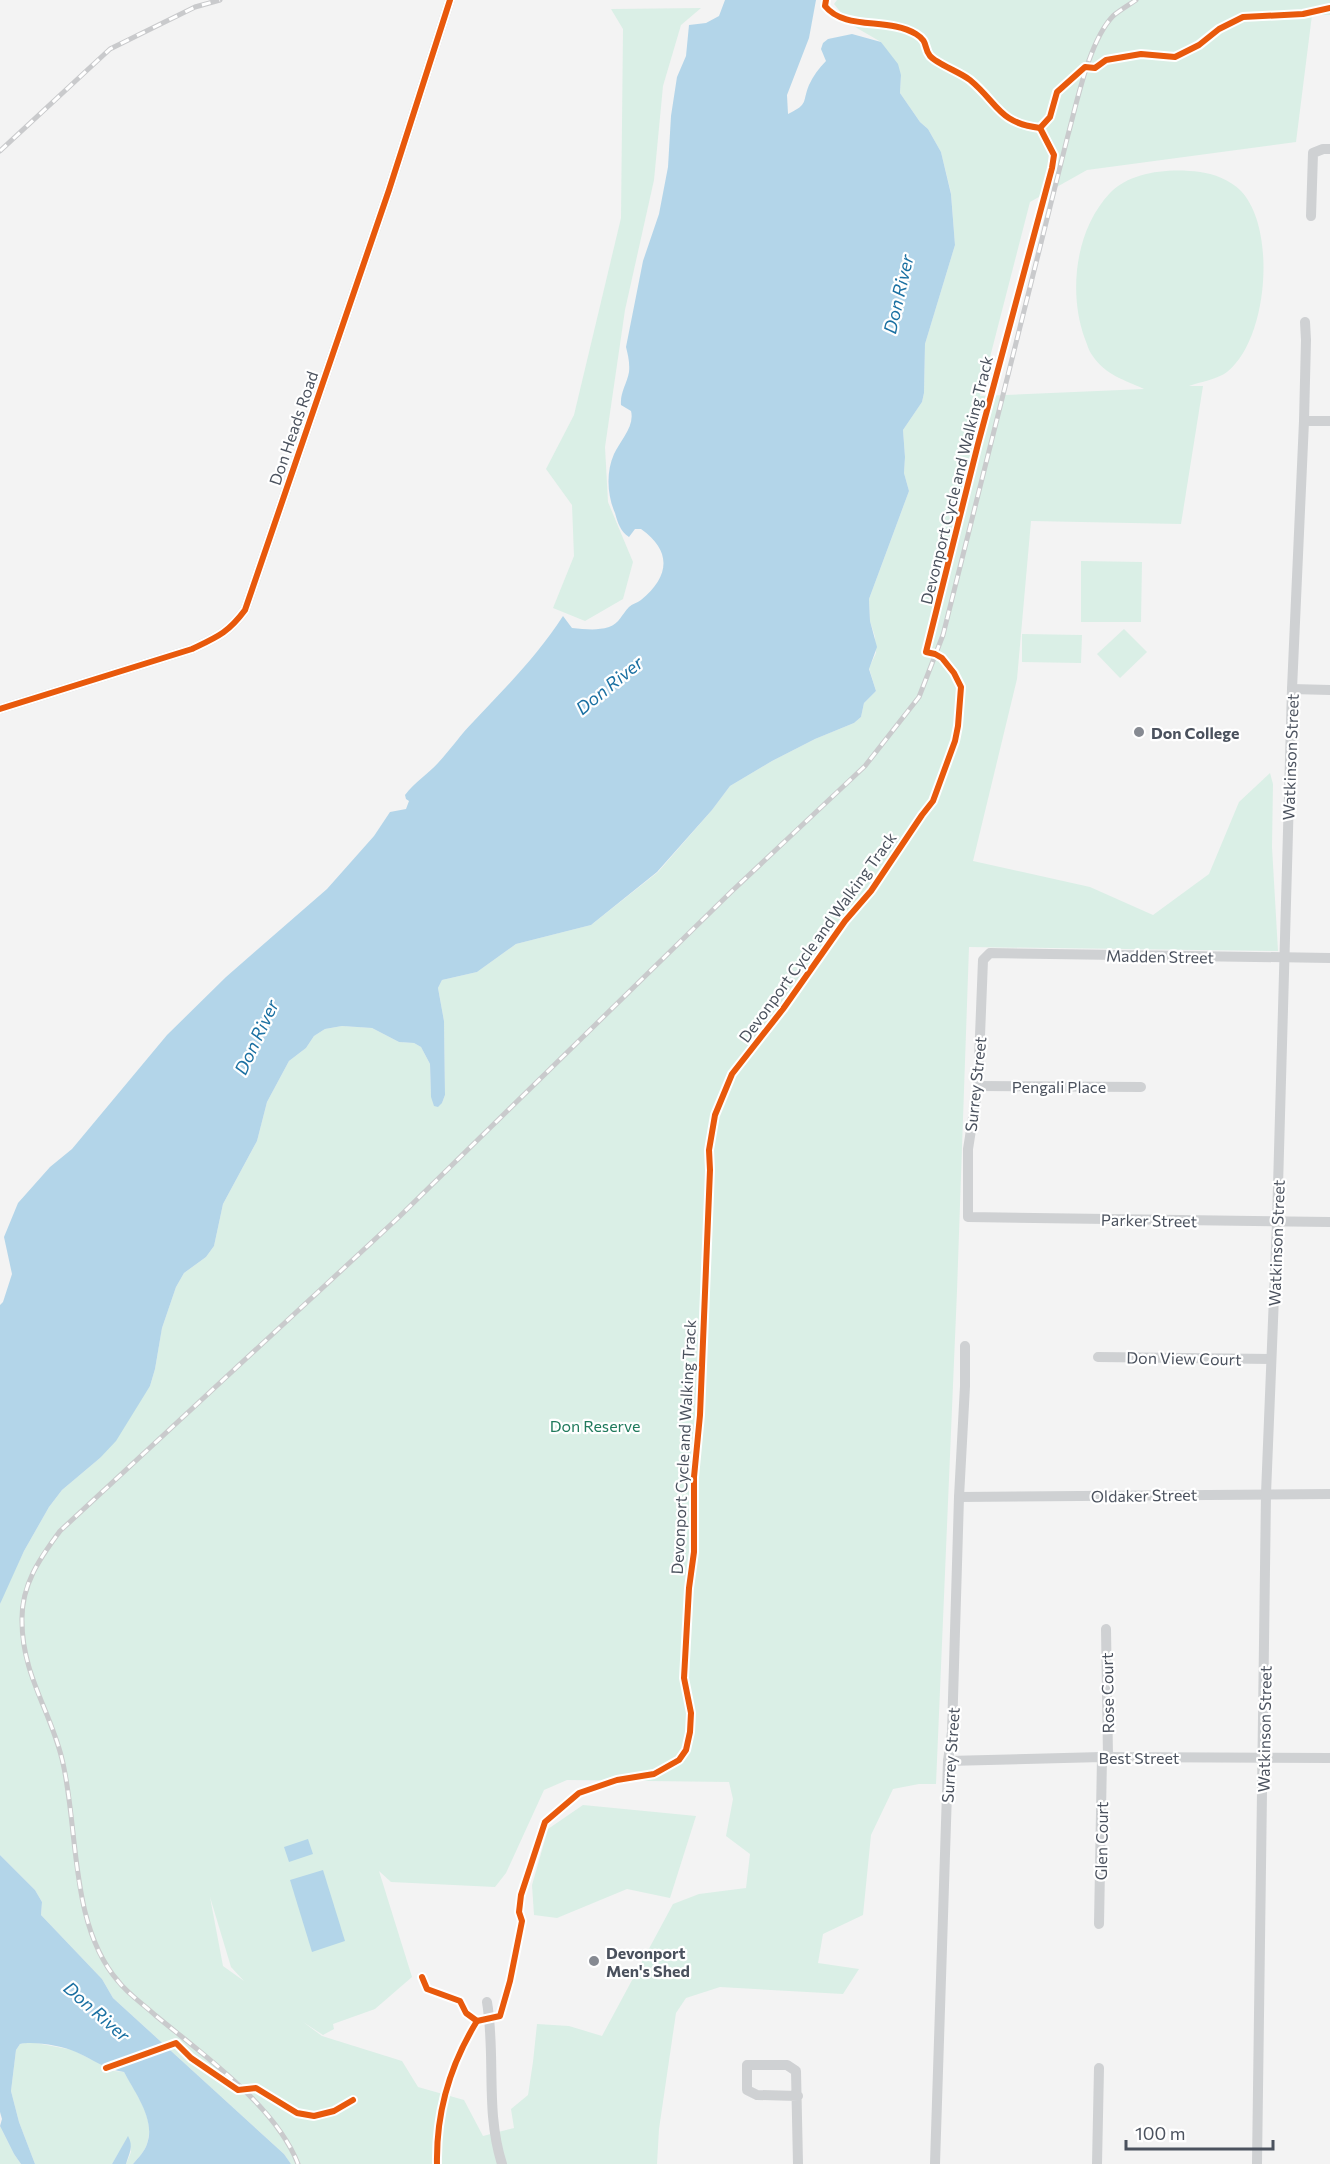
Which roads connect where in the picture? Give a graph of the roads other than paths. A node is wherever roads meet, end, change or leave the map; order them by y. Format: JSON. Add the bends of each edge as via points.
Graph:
{"nodes":[{"id":1,"x":450,"y":0,"type":"edge"},
{"id":2,"x":1330,"y":149,"type":"edge"},
{"id":3,"x":1311,"y":216,"type":"dead end"},
{"id":4,"x":1305,"y":322,"type":"dead end"},
{"id":5,"x":1304,"y":421,"type":"junction"},
{"id":6,"x":1330,"y":421,"type":"edge"},
{"id":7,"x":1292,"y":689,"type":"junction"},
{"id":8,"x":1330,"y":690,"type":"edge"},
{"id":9,"x":0,"y":709,"type":"edge"},
{"id":10,"x":990,"y":953,"type":"joint"},
{"id":11,"x":1284,"y":958,"type":"junction"},
{"id":12,"x":1330,"y":958,"type":"edge"},
{"id":13,"x":978,"y":1086,"type":"junction"},
{"id":14,"x":1141,"y":1087,"type":"dead end"},
{"id":15,"x":968,"y":1217,"type":"joint"},
{"id":16,"x":1277,"y":1222,"type":"junction"},
{"id":17,"x":1330,"y":1222,"type":"edge"},
{"id":18,"x":964,"y":1347,"type":"dead end"},
{"id":19,"x":1098,"y":1357,"type":"dead end"},
{"id":20,"x":1271,"y":1359,"type":"junction"},
{"id":21,"x":1266,"y":1494,"type":"junction"},
{"id":22,"x":1330,"y":1494,"type":"edge"},
{"id":23,"x":959,"y":1497,"type":"junction"},
{"id":24,"x":1106,"y":1629,"type":"dead end"},
{"id":25,"x":1105,"y":1757,"type":"junction"},
{"id":26,"x":1264,"y":1758,"type":"junction"},
{"id":27,"x":1330,"y":1758,"type":"edge"},
{"id":28,"x":948,"y":1761,"type":"junction"},
{"id":29,"x":1099,"y":1924,"type":"dead end"},
{"id":30,"x":487,"y":2002,"type":"dead end"},
{"id":31,"x":1099,"y":2068,"type":"dead end"},
{"id":32,"x":798,"y":2096,"type":"junction"},
{"id":33,"x":502,"y":2164,"type":"edge"},
{"id":34,"x":798,"y":2164,"type":"edge"},
{"id":35,"x":934,"y":2164,"type":"edge"},
{"id":36,"x":1097,"y":2164,"type":"edge"},
{"id":37,"x":1257,"y":2164,"type":"edge"}],
"edges":[{"from":1,"to":9,"type":"street","name":"Don Heads Road","via":[[245,610],[234,626],[192,649]]},
{"from":2,"to":3,"type":"street","via":[[1313,153]]},
{"from":4,"to":5,"type":"street","name":"Watkinson Street"},
{"from":5,"to":6,"type":"street"},
{"from":5,"to":7,"type":"street","name":"Watkinson Street"},
{"from":7,"to":8,"type":"street"},
{"from":7,"to":11,"type":"street","name":"Watkinson Street"},
{"from":10,"to":11,"type":"street","name":"Madden Street"},
{"from":10,"to":13,"type":"street","name":"Surrey Street","via":[[983,960]]},
{"from":11,"to":12,"type":"street","name":"Madden Street"},
{"from":11,"to":16,"type":"street","name":"Watkinson Street"},
{"from":13,"to":14,"type":"street","name":"Pengali Place"},
{"from":13,"to":15,"type":"street","name":"Surrey Street","via":[[968,1149]]},
{"from":15,"to":16,"type":"street","name":"Parker Street"},
{"from":16,"to":17,"type":"street","name":"Parker Street"},
{"from":16,"to":20,"type":"street","name":"Watkinson Street"},
{"from":18,"to":23,"type":"street","name":"Surrey Street"},
{"from":19,"to":20,"type":"street","name":"Don View Court"},
{"from":20,"to":21,"type":"street","name":"Watkinson Street"},
{"from":21,"to":22,"type":"street","name":"Oldaker Street"},
{"from":21,"to":23,"type":"street","name":"Oldaker Street"},
{"from":21,"to":26,"type":"street","name":"Watkinson Street"},
{"from":23,"to":28,"type":"street","name":"Surrey Street"},
{"from":24,"to":25,"type":"street","name":"Rose Court"},
{"from":25,"to":26,"type":"street","name":"Best Street"},
{"from":25,"to":28,"type":"street","name":"Best Street"},
{"from":25,"to":29,"type":"street","name":"Glen Court"},
{"from":26,"to":27,"type":"street","name":"Best Street"},
{"from":26,"to":37,"type":"street","name":"Watkinson Street"},
{"from":28,"to":35,"type":"street","name":"Surrey Street"},
{"from":30,"to":33,"type":"street","via":[[492,2118]]},
{"from":31,"to":36,"type":"street"},
{"from":32,"to":32,"type":"street","via":[[757,2095],[747,2090],[747,2065],[787,2065],[796,2071]]},
{"from":32,"to":34,"type":"street"}]}
